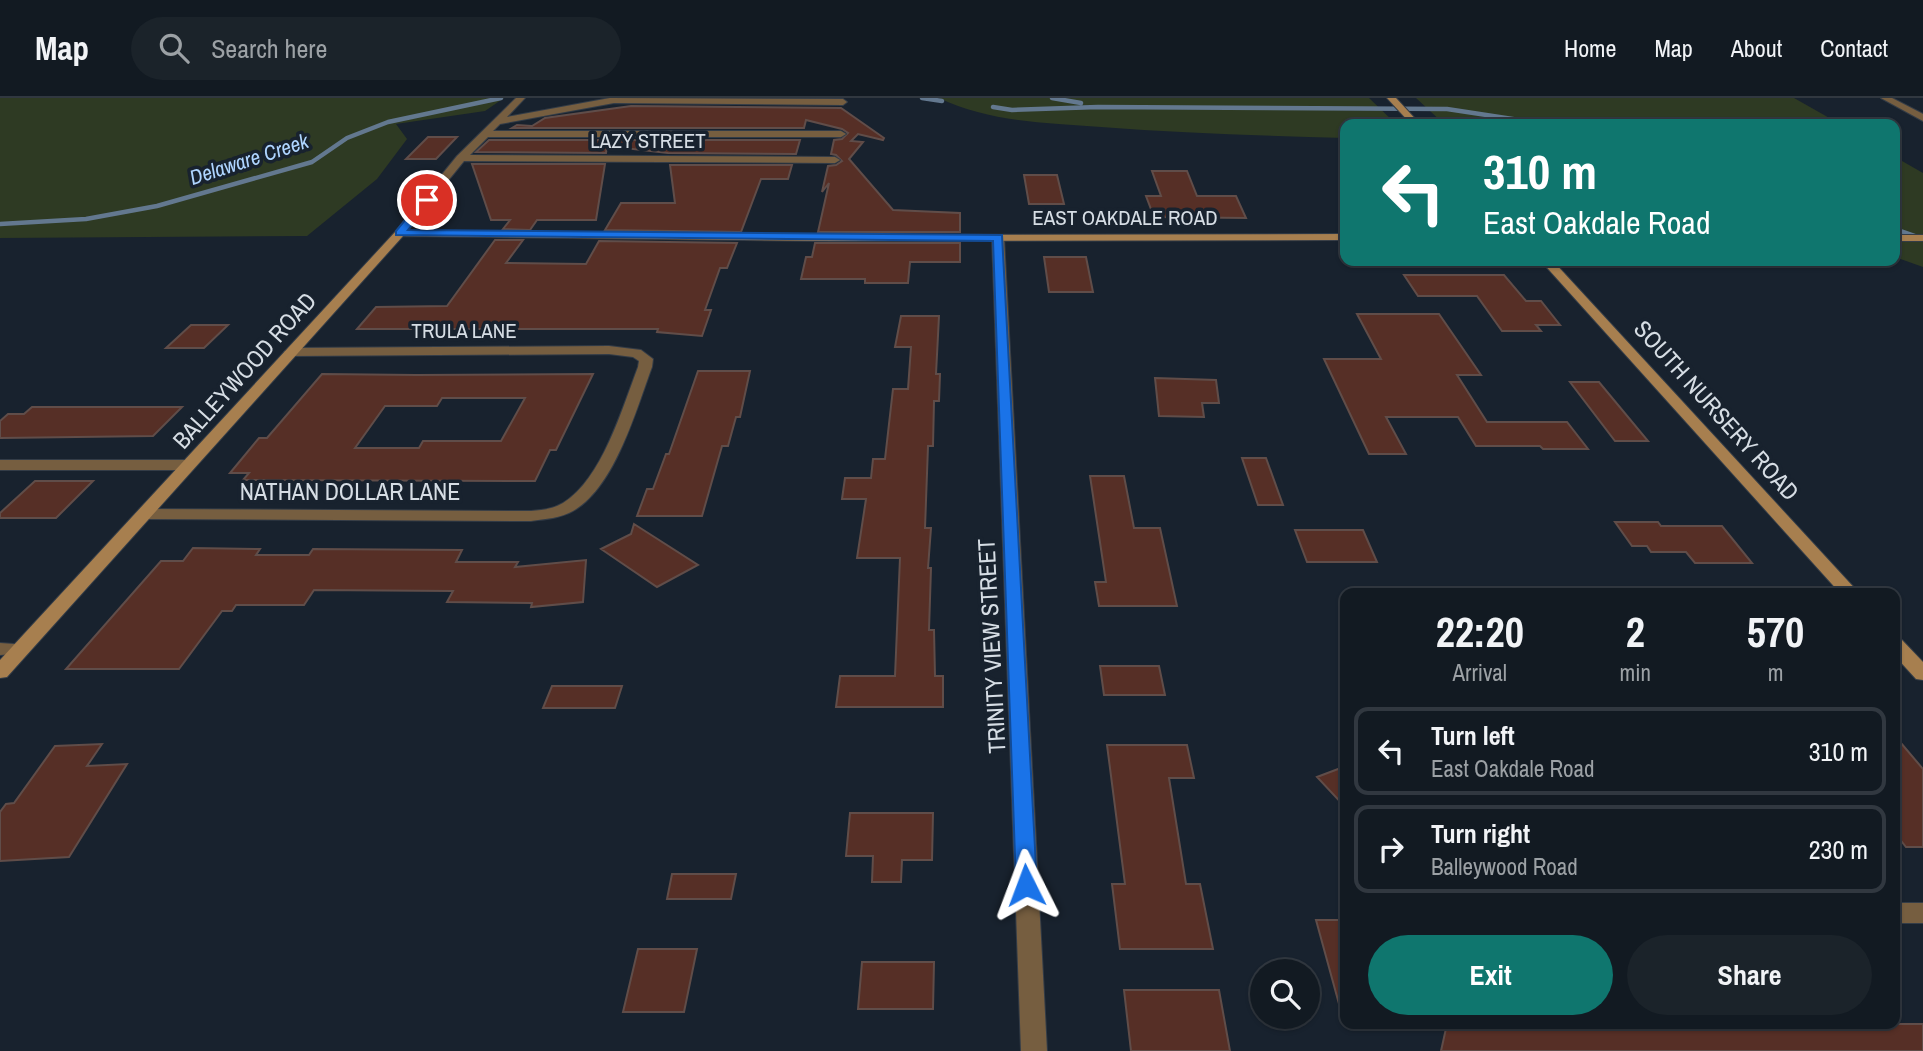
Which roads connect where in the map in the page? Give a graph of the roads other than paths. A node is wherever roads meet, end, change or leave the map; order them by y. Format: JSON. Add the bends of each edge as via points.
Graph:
{"nodes":[{"id":1,"x":1391,"y":98,"type":"edge"},
{"id":2,"x":1885,"y":98,"type":"edge"},
{"id":3,"x":520,"y":99,"type":"edge"},
{"id":4,"x":843,"y":102,"type":"dead end"},
{"id":5,"x":1923,"y":118,"type":"edge"},
{"id":6,"x":1411,"y":119,"type":"edge"},
{"id":7,"x":495,"y":122,"type":"junction"},
{"id":8,"x":484,"y":134,"type":"junction"},
{"id":9,"x":841,"y":134,"type":"dead end"},
{"id":10,"x":461,"y":158,"type":"junction"},
{"id":11,"x":835,"y":160,"type":"dead end"},
{"id":12,"x":400,"y":233,"type":"junction"},
{"id":13,"x":1340,"y":237,"type":"edge"},
{"id":14,"x":998,"y":238,"type":"junction"},
{"id":15,"x":1900,"y":238,"type":"edge"},
{"id":16,"x":1923,"y":238,"type":"edge"},
{"id":17,"x":1552,"y":266,"type":"edge"},
{"id":18,"x":291,"y":352,"type":"junction"},
{"id":19,"x":0,"y":465,"type":"edge"},
{"id":20,"x":188,"y":465,"type":"junction"},
{"id":21,"x":557,"y":512,"type":"joint"},
{"id":22,"x":143,"y":514,"type":"junction"},
{"id":23,"x":1845,"y":588,"type":"edge"},
{"id":24,"x":0,"y":649,"type":"edge"},
{"id":25,"x":21,"y":649,"type":"junction"},
{"id":26,"x":1900,"y":649,"type":"edge"},
{"id":27,"x":0,"y":672,"type":"edge"},
{"id":28,"x":1923,"y":674,"type":"edge"},
{"id":29,"x":1900,"y":913,"type":"edge"},
{"id":30,"x":1923,"y":913,"type":"edge"},
{"id":31,"x":1034,"y":1051,"type":"edge"}],
"edges":[{"from":1,"to":6,"type":"street"},
{"from":2,"to":5,"type":"street"},
{"from":3,"to":7,"type":"street","name":"BALLEYWOOD ROAD"},
{"from":4,"to":7,"type":"street","via":[[614,100]]},
{"from":7,"to":8,"type":"street","name":"BALLEYWOOD ROAD"},
{"from":8,"to":9,"type":"street"},
{"from":8,"to":10,"type":"street","name":"BALLEYWOOD ROAD"},
{"from":10,"to":11,"type":"street","name":"LAZY STREET"},
{"from":10,"to":12,"type":"street","name":"BALLEYWOOD ROAD"},
{"from":12,"to":14,"type":"street","name":"EAST OAKDALE ROAD"},
{"from":12,"to":18,"type":"street","name":"BALLEYWOOD ROAD"},
{"from":13,"to":14,"type":"street","name":"EAST OAKDALE ROAD"},
{"from":14,"to":31,"type":"street","name":"TRINITY VIEW STREET"},
{"from":15,"to":16,"type":"street"},
{"from":17,"to":23,"type":"street","name":"SOUTH NURSERY ROAD"},
{"from":18,"to":20,"type":"street","name":"BALLEYWOOD ROAD"},
{"from":18,"to":21,"type":"street","name":"TRULA LANE","via":[[608,350],[636,353],[646,359],[615,443],[580,498]]},
{"from":19,"to":20,"type":"street"},
{"from":20,"to":22,"type":"street","name":"BALLEYWOOD ROAD"},
{"from":21,"to":22,"type":"street","name":"NATHAN DOLLAR LANE","via":[[531,516]]},
{"from":22,"to":25,"type":"street","name":"BALLEYWOOD ROAD"},
{"from":24,"to":25,"type":"street"},
{"from":25,"to":27,"type":"street","name":"BALLEYWOOD ROAD"},
{"from":26,"to":28,"type":"street"},
{"from":29,"to":30,"type":"street"}]}
